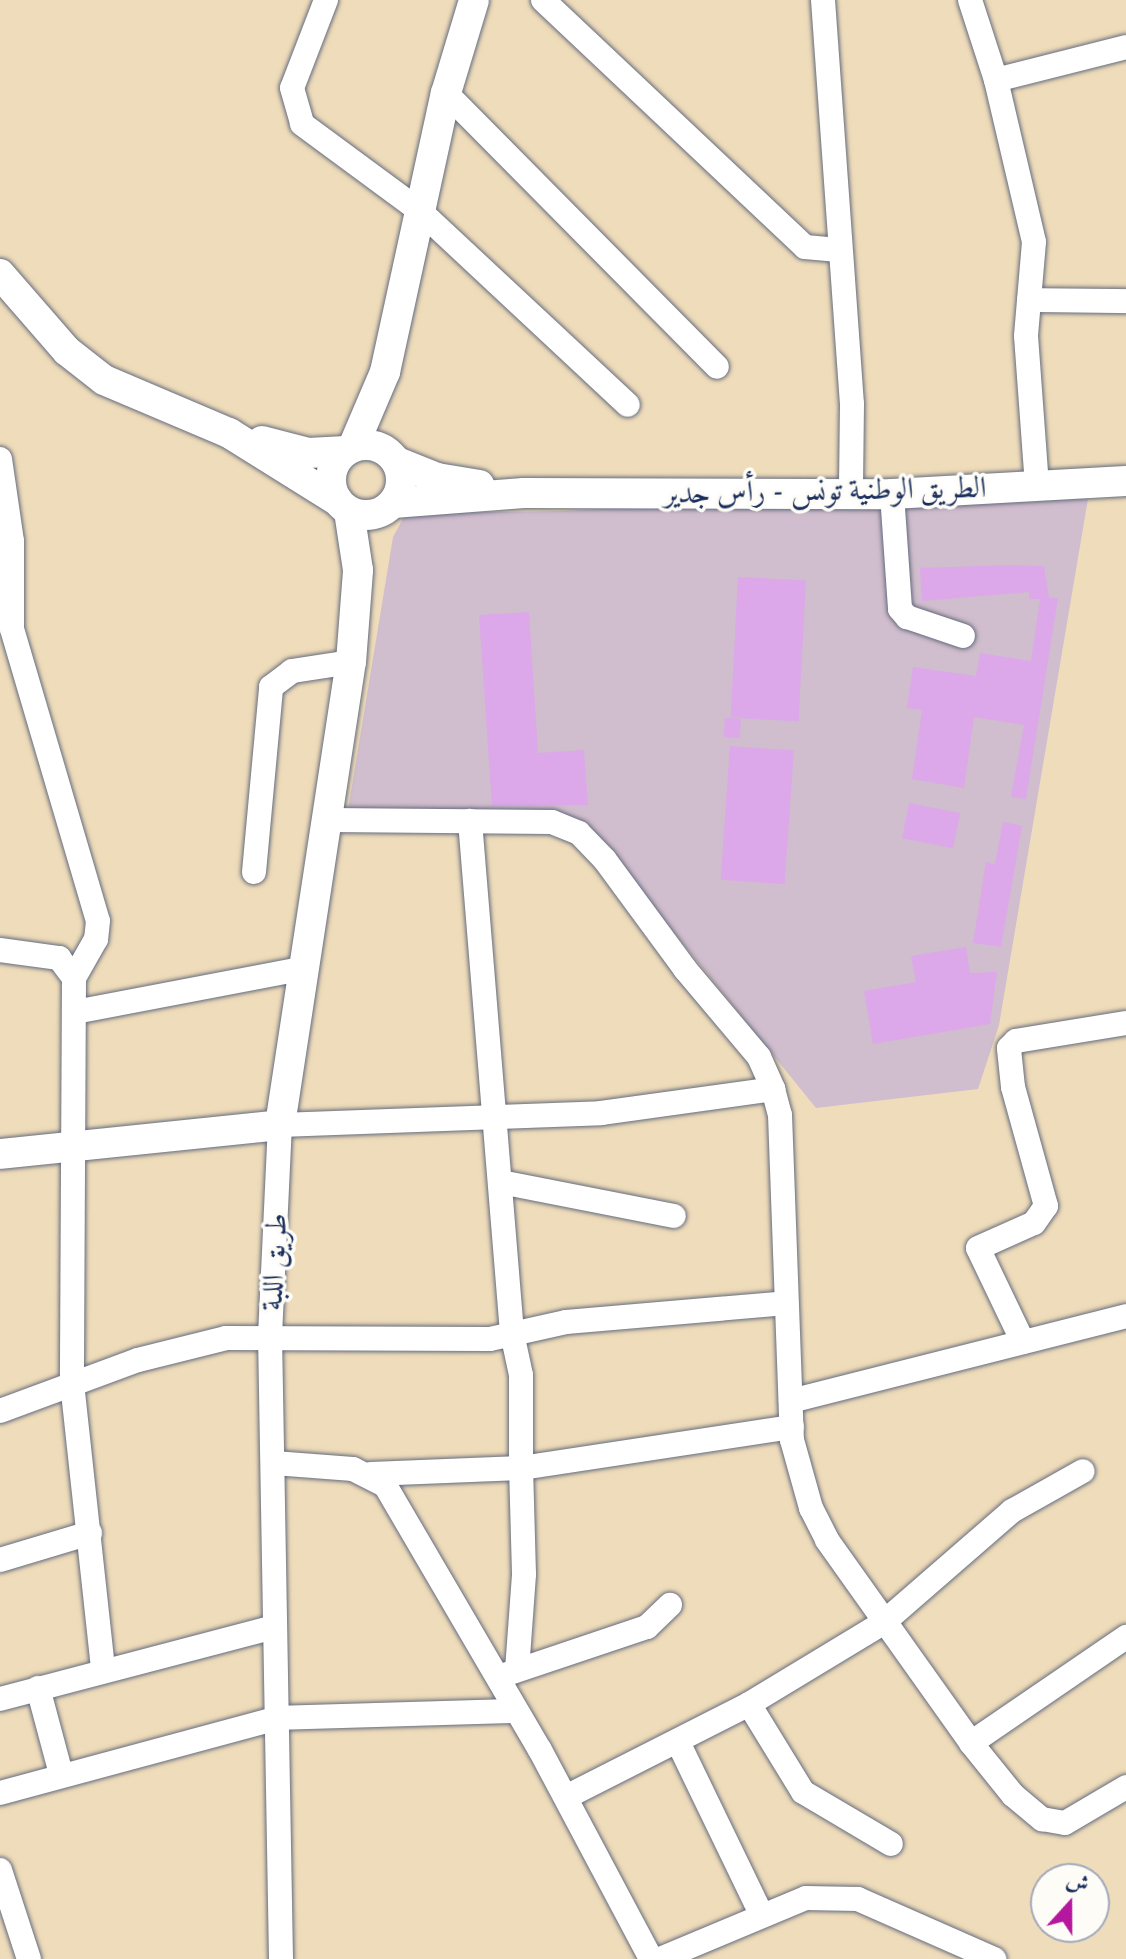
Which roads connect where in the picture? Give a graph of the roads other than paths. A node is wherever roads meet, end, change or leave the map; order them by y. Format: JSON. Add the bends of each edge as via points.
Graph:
{"nodes":[{"id":1,"x":326,"y":0,"type":"edge"},
{"id":2,"x":474,"y":0,"type":"edge"},
{"id":3,"x":543,"y":0,"type":"edge"},
{"id":4,"x":823,"y":0,"type":"edge"},
{"id":5,"x":970,"y":0,"type":"edge"},
{"id":6,"x":1126,"y":47,"type":"edge"},
{"id":7,"x":996,"y":80,"type":"junction"},
{"id":8,"x":446,"y":93,"type":"junction"},
{"id":9,"x":420,"y":211,"type":"junction"},
{"id":10,"x":839,"y":250,"type":"junction"},
{"id":11,"x":0,"y":274,"type":"edge"},
{"id":12,"x":1029,"y":300,"type":"junction"},
{"id":13,"x":1126,"y":301,"type":"edge"},
{"id":14,"x":717,"y":367,"type":"dead end"},
{"id":15,"x":385,"y":372,"type":"junction"},
{"id":16,"x":628,"y":405,"type":"dead end"},
{"id":17,"x":229,"y":433,"type":"junction"},
{"id":18,"x":350,"y":449,"type":"junction"},
{"id":19,"x":0,"y":459,"type":"edge"},
{"id":20,"x":394,"y":459,"type":"junction"},
{"id":21,"x":1126,"y":481,"type":"edge"},
{"id":22,"x":1037,"y":485,"type":"junction"},
{"id":23,"x":851,"y":492,"type":"junction"},
{"id":24,"x":524,"y":493,"type":"junction"},
{"id":25,"x":892,"y":494,"type":"junction"},
{"id":26,"x":364,"y":507,"type":"junction"},
{"id":27,"x":963,"y":636,"type":"dead end"},
{"id":28,"x":351,"y":662,"type":"junction"},
{"id":29,"x":330,"y":820,"type":"junction"},
{"id":30,"x":470,"y":821,"type":"junction"},
{"id":31,"x":254,"y":872,"type":"dead end"},
{"id":32,"x":0,"y":950,"type":"edge"},
{"id":33,"x":306,"y":968,"type":"junction"},
{"id":34,"x":74,"y":978,"type":"junction"},
{"id":35,"x":75,"y":1012,"type":"junction"},
{"id":36,"x":1126,"y":1023,"type":"edge"},
{"id":37,"x":773,"y":1089,"type":"junction"},
{"id":38,"x":495,"y":1117,"type":"junction"},
{"id":39,"x":280,"y":1125,"type":"junction"},
{"id":40,"x":73,"y":1146,"type":"junction"},
{"id":41,"x":0,"y":1154,"type":"edge"},
{"id":42,"x":501,"y":1182,"type":"junction"},
{"id":43,"x":674,"y":1216,"type":"dead end"},
{"id":44,"x":786,"y":1303,"type":"junction"},
{"id":45,"x":1126,"y":1316,"type":"edge"},
{"id":46,"x":512,"y":1333,"type":"junction"},
{"id":47,"x":270,"y":1336,"type":"junction"},
{"id":48,"x":1023,"y":1342,"type":"junction"},
{"id":49,"x":72,"y":1383,"type":"junction"},
{"id":50,"x":791,"y":1401,"type":"junction"},
{"id":51,"x":0,"y":1411,"type":"edge"},
{"id":52,"x":792,"y":1427,"type":"junction"},
{"id":53,"x":274,"y":1463,"type":"junction"},
{"id":54,"x":521,"y":1468,"type":"junction"},
{"id":55,"x":1083,"y":1471,"type":"dead end"},
{"id":56,"x":371,"y":1474,"type":"junction"},
{"id":57,"x":90,"y":1533,"type":"junction"},
{"id":58,"x":0,"y":1560,"type":"edge"},
{"id":59,"x":670,"y":1605,"type":"dead end"},
{"id":60,"x":883,"y":1623,"type":"junction"},
{"id":61,"x":274,"y":1627,"type":"junction"},
{"id":62,"x":1126,"y":1637,"type":"edge"},
{"id":63,"x":103,"y":1668,"type":"junction"},
{"id":64,"x":508,"y":1674,"type":"junction"},
{"id":65,"x":38,"y":1688,"type":"junction"},
{"id":66,"x":0,"y":1699,"type":"edge"},
{"id":67,"x":749,"y":1704,"type":"junction"},
{"id":68,"x":516,"y":1711,"type":"junction"},
{"id":69,"x":278,"y":1718,"type":"junction"},
{"id":70,"x":678,"y":1742,"type":"junction"},
{"id":71,"x":971,"y":1743,"type":"junction"},
{"id":72,"x":61,"y":1774,"type":"junction"},
{"id":73,"x":1126,"y":1787,"type":"edge"},
{"id":74,"x":0,"y":1793,"type":"edge"},
{"id":75,"x":566,"y":1797,"type":"junction"},
{"id":76,"x":891,"y":1844,"type":"dead end"},
{"id":77,"x":0,"y":1870,"type":"edge"},
{"id":78,"x":761,"y":1914,"type":"junction"},
{"id":79,"x":29,"y":1959,"type":"edge"},
{"id":80,"x":281,"y":1959,"type":"edge"},
{"id":81,"x":651,"y":1959,"type":"edge"},
{"id":82,"x":660,"y":1959,"type":"edge"},
{"id":83,"x":994,"y":1959,"type":"edge"}],
"edges":[{"from":1,"to":9,"type":"street","via":[[292,88],[294,107],[302,124]]},
{"from":2,"to":8,"type":"main road"},
{"from":3,"to":10,"type":"street","via":[[805,247]]},
{"from":4,"to":10,"type":"street"},
{"from":5,"to":7,"type":"street"},
{"from":6,"to":7,"type":"street"},
{"from":7,"to":12,"type":"street","via":[[1034,242]]},
{"from":8,"to":9,"type":"main road"},
{"from":8,"to":14,"type":"street"},
{"from":9,"to":15,"type":"main road"},
{"from":9,"to":16,"type":"street"},
{"from":10,"to":23,"type":"street","via":[[852,404]]},
{"from":11,"to":17,"type":"main road","via":[[67,351],[104,380]]},
{"from":12,"to":13,"type":"street"},
{"from":12,"to":22,"type":"street","via":[[1026,336]]},
{"from":15,"to":18,"type":"main road"},
{"from":15,"to":20,"type":"main road","via":[[385,429]]},
{"from":17,"to":18,"type":"main road","via":[[308,453]]},
{"from":17,"to":26,"type":"main road"},
{"from":18,"to":20,"type":"main road","via":[[374,446]]},
{"from":18,"to":26,"type":"main road","via":[[331,480]]},
{"from":19,"to":34,"type":"street","via":[[12,541],[12,629],[98,921],[96,939]]},
{"from":20,"to":24,"type":"main road","name":"الطريق الوطنية تونس - رأس جدير","via":[[437,478]]},
{"from":20,"to":26,"type":"main road","via":[[402,479]]},
{"from":21,"to":22,"type":"main road","name":"الطريق الوطنية تونس - رأس جدير"},
{"from":22,"to":25,"type":"main road","name":"الطريق الوطنية تونس - رأس جدير"},
{"from":23,"to":24,"type":"main road","name":"الطريق الوطنية تونس - رأس جدير"},
{"from":23,"to":25,"type":"main road","name":"الطريق الوطنية تونس - رأس جدير"},
{"from":24,"to":26,"type":"main road","name":"الطريق الوطنية تونس - رأس جدير"},
{"from":25,"to":27,"type":"street","via":[[900,609],[907,617]]},
{"from":26,"to":28,"type":"main road","name":"طريق اللبة"},
{"from":28,"to":29,"type":"main road","name":"طريق اللبة"},
{"from":28,"to":31,"type":"street","via":[[292,671],[271,687]]},
{"from":29,"to":30,"type":"street"},
{"from":29,"to":33,"type":"main road","name":"طريق اللبة"},
{"from":30,"to":37,"type":"street","via":[[552,822],[579,833],[759,1057]]},
{"from":30,"to":38,"type":"street"},
{"from":32,"to":34,"type":"street","via":[[59,958]]},
{"from":33,"to":35,"type":"street"},
{"from":33,"to":39,"type":"main road","name":"طريق اللبة"},
{"from":34,"to":35,"type":"street"},
{"from":35,"to":40,"type":"street"},
{"from":36,"to":48,"type":"street","via":[[1016,1041],[1009,1048],[1013,1087],[1046,1206],[1034,1223],[978,1248]]},
{"from":37,"to":38,"type":"street","via":[[601,1113]]},
{"from":37,"to":44,"type":"street","via":[[780,1115]]},
{"from":38,"to":39,"type":"street"},
{"from":38,"to":42,"type":"street"},
{"from":39,"to":40,"type":"main road"},
{"from":39,"to":47,"type":"street","name":"طريق اللبة"},
{"from":40,"to":41,"type":"main road"},
{"from":40,"to":49,"type":"street"},
{"from":42,"to":43,"type":"street"},
{"from":42,"to":46,"type":"street"},
{"from":44,"to":46,"type":"street","via":[[606,1317]]},
{"from":44,"to":50,"type":"street"},
{"from":45,"to":48,"type":"street"},
{"from":46,"to":47,"type":"street","via":[[443,1340]]},
{"from":46,"to":54,"type":"street","via":[[521,1375]]},
{"from":47,"to":49,"type":"street","via":[[184,1347]]},
{"from":47,"to":53,"type":"street","name":"طريق اللبة"},
{"from":48,"to":50,"type":"street"},
{"from":49,"to":51,"type":"street"},
{"from":49,"to":57,"type":"street"},
{"from":50,"to":52,"type":"street"},
{"from":52,"to":54,"type":"street"},
{"from":52,"to":60,"type":"street","via":[[811,1508]]},
{"from":53,"to":56,"type":"street"},
{"from":53,"to":61,"type":"street","name":"طريق اللبة"},
{"from":54,"to":56,"type":"street"},
{"from":54,"to":64,"type":"street","via":[[524,1574]]},
{"from":55,"to":60,"type":"street","via":[[1012,1511]]},
{"from":56,"to":64,"type":"street","via":[[385,1485]]},
{"from":57,"to":58,"type":"street"},
{"from":57,"to":63,"type":"street"},
{"from":59,"to":64,"type":"street","via":[[647,1627]]},
{"from":60,"to":67,"type":"street"},
{"from":60,"to":71,"type":"street"},
{"from":61,"to":63,"type":"street"},
{"from":61,"to":69,"type":"street","name":"طريق اللبة"},
{"from":62,"to":71,"type":"street"},
{"from":63,"to":65,"type":"street"},
{"from":64,"to":68,"type":"street"},
{"from":65,"to":66,"type":"street"},
{"from":65,"to":72,"type":"street"},
{"from":67,"to":70,"type":"street"},
{"from":67,"to":76,"type":"street","via":[[803,1792]]},
{"from":68,"to":69,"type":"street"},
{"from":68,"to":75,"type":"street"},
{"from":69,"to":72,"type":"street"},
{"from":69,"to":80,"type":"street","name":"طريق اللبة"},
{"from":70,"to":75,"type":"street"},
{"from":70,"to":78,"type":"street"},
{"from":71,"to":73,"type":"street","via":[[1013,1795],[1052,1823],[1076,1818]]},
{"from":72,"to":74,"type":"street"},
{"from":75,"to":81,"type":"street"},
{"from":77,"to":79,"type":"street"},
{"from":78,"to":82,"type":"street"},
{"from":78,"to":83,"type":"street","via":[[806,1898],[858,1899]]}]}
